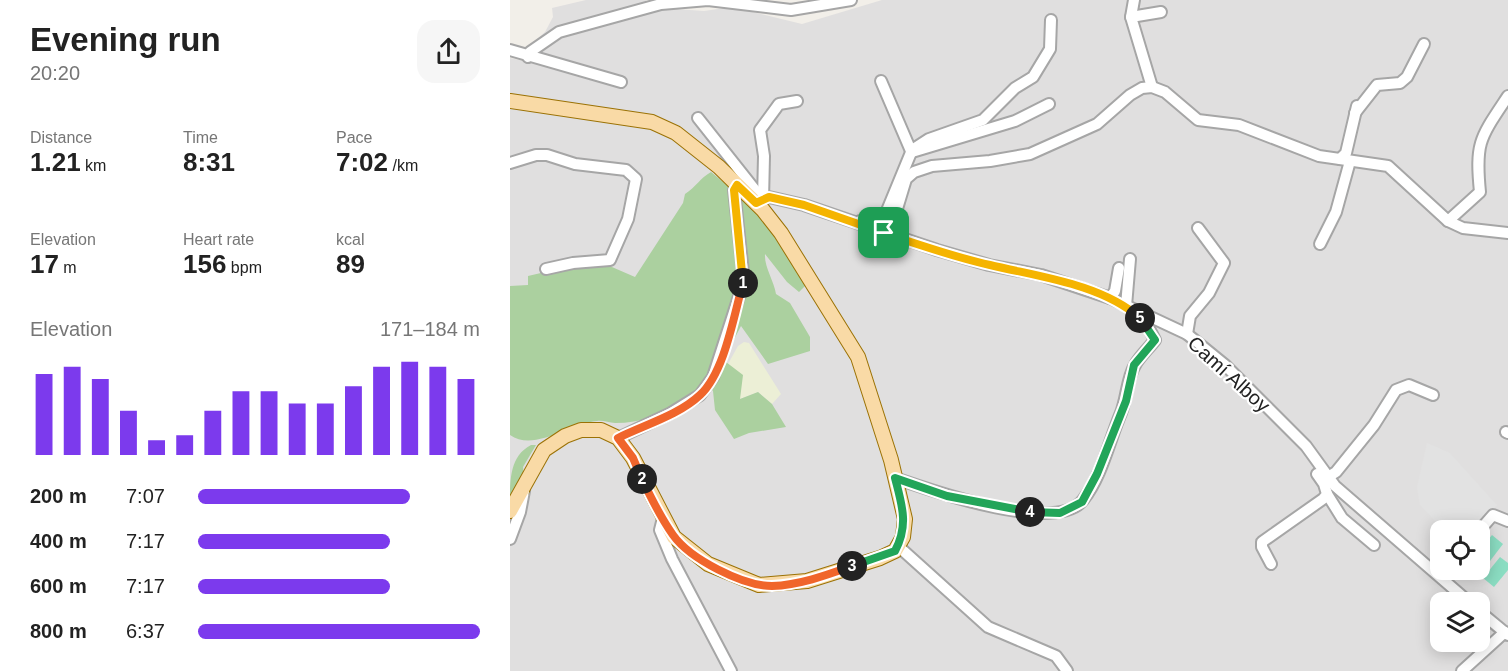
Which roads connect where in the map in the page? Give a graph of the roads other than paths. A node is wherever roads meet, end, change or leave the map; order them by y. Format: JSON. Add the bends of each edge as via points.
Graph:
{"nodes":[{"id":1,"x":851,"y":0,"type":"edge"},
{"id":2,"x":1134,"y":0,"type":"edge"},
{"id":3,"x":1161,"y":12,"type":"dead end"},
{"id":4,"x":1131,"y":17,"type":"junction"},
{"id":5,"x":1051,"y":20,"type":"dead end"},
{"id":6,"x":1424,"y":44,"type":"dead end"},
{"id":7,"x":510,"y":50,"type":"edge"},
{"id":8,"x":528,"y":57,"type":"junction"},
{"id":9,"x":881,"y":81,"type":"dead end"},
{"id":10,"x":621,"y":82,"type":"dead end"},
{"id":11,"x":1152,"y":87,"type":"junction"},
{"id":12,"x":1365,"y":87,"type":"dead end"},
{"id":13,"x":1508,"y":96,"type":"edge"},
{"id":14,"x":797,"y":100,"type":"dead end"},
{"id":15,"x":510,"y":101,"type":"edge"},
{"id":16,"x":1049,"y":104,"type":"dead end"},
{"id":17,"x":1355,"y":113,"type":"junction"},
{"id":18,"x":698,"y":118,"type":"dead end"},
{"id":19,"x":910,"y":152,"type":"junction"},
{"id":20,"x":1345,"y":160,"type":"junction"},
{"id":21,"x":510,"y":163,"type":"edge"},
{"id":22,"x":737,"y":185,"type":"junction"},
{"id":23,"x":759,"y":201,"type":"junction"},
{"id":24,"x":834,"y":216,"type":"junction"},
{"id":25,"x":1448,"y":221,"type":"junction"},
{"id":26,"x":1198,"y":228,"type":"dead end"},
{"id":27,"x":884,"y":233,"type":"junction"},
{"id":28,"x":1508,"y":233,"type":"edge"},
{"id":29,"x":1320,"y":244,"type":"dead end"},
{"id":30,"x":1130,"y":259,"type":"dead end"},
{"id":31,"x":1119,"y":268,"type":"dead end"},
{"id":32,"x":546,"y":269,"type":"dead end"},
{"id":33,"x":1110,"y":298,"type":"junction"},
{"id":34,"x":1126,"y":306,"type":"junction"},
{"id":35,"x":1187,"y":334,"type":"junction"},
{"id":36,"x":1433,"y":395,"type":"dead end"},
{"id":37,"x":1292,"y":432,"type":"junction"},
{"id":38,"x":618,"y":438,"type":"junction"},
{"id":39,"x":1328,"y":477,"type":"junction"},
{"id":40,"x":895,"y":478,"type":"junction"},
{"id":41,"x":525,"y":485,"type":"junction"},
{"id":42,"x":1327,"y":494,"type":"junction"},
{"id":43,"x":510,"y":511,"type":"edge"},
{"id":44,"x":663,"y":518,"type":"junction"},
{"id":45,"x":1489,"y":520,"type":"edge"},
{"id":46,"x":1508,"y":521,"type":"edge"},
{"id":47,"x":510,"y":538,"type":"edge"},
{"id":48,"x":1374,"y":545,"type":"dead end"},
{"id":49,"x":898,"y":546,"type":"junction"},
{"id":50,"x":1430,"y":563,"type":"edge"},
{"id":51,"x":1271,"y":564,"type":"dead end"},
{"id":52,"x":1449,"y":580,"type":"edge"},
{"id":53,"x":1460,"y":592,"type":"edge"},
{"id":54,"x":1490,"y":620,"type":"edge"},
{"id":55,"x":1506,"y":633,"type":"edge"},
{"id":56,"x":731,"y":671,"type":"edge"},
{"id":57,"x":1067,"y":671,"type":"edge"},
{"id":58,"x":1462,"y":671,"type":"edge"}],
"edges":[{"from":1,"to":8,"type":"street","via":[[791,10],[708,0],[661,4],[559,32]]},
{"from":2,"to":4,"type":"street"},
{"from":3,"to":4,"type":"street"},
{"from":4,"to":11,"type":"street"},
{"from":5,"to":19,"type":"street","via":[[1050,49],[1033,77],[1015,88],[983,120],[929,139]]},
{"from":6,"to":17,"type":"street","via":[[1407,77],[1400,82],[1377,85]]},
{"from":7,"to":8,"type":"street"},
{"from":8,"to":10,"type":"street"},
{"from":9,"to":19,"type":"street"},
{"from":11,"to":20,"type":"street","via":[[1165,92],[1198,120],[1239,125],[1319,156]]},
{"from":11,"to":27,"type":"street","via":[[1130,95],[1096,124],[1030,154],[932,166],[914,172],[906,179],[892,222]]},
{"from":12,"to":17,"type":"street"},
{"from":13,"to":25,"type":"street","via":[[1480,141],[1476,156],[1480,192]]},
{"from":14,"to":23,"type":"street","via":[[779,104],[760,130],[764,156]]},
{"from":15,"to":22,"type":"main road","via":[[652,122],[676,133]]},
{"from":16,"to":19,"type":"street","via":[[1015,121]]},
{"from":17,"to":20,"type":"street"},
{"from":18,"to":23,"type":"street"},
{"from":19,"to":24,"type":"street","via":[[884,218],[868,222]]},
{"from":20,"to":25,"type":"street","via":[[1388,166]]},
{"from":20,"to":29,"type":"street","via":[[1336,212]]},
{"from":21,"to":32,"type":"street","via":[[548,155],[575,164],[626,170],[636,178],[627,219],[610,260]]},
{"from":22,"to":23,"type":"main road"},
{"from":22,"to":38,"type":"street","via":[[734,190],[744,282],[713,377],[700,395]]},
{"from":23,"to":24,"type":"street","name":"Camí Alboy","via":[[769,197]]},
{"from":23,"to":40,"type":"main road","via":[[858,357]]},
{"from":24,"to":27,"type":"street","name":"Camí Alboy"},
{"from":25,"to":28,"type":"street","via":[[1463,228]]},
{"from":26,"to":35,"type":"street","via":[[1224,263],[1209,293],[1190,316]]},
{"from":27,"to":33,"type":"street","name":"Camí Alboy","via":[[989,265],[1041,275]]},
{"from":30,"to":34,"type":"street"},
{"from":31,"to":33,"type":"street"},
{"from":33,"to":34,"type":"street","name":"Camí Alboy"},
{"from":34,"to":35,"type":"street","name":"Camí Alboy"},
{"from":34,"to":40,"type":"street","via":[[1146,323],[1155,340],[1134,365],[1126,401],[1082,502],[1060,513],[1031,513],[947,496]]},
{"from":35,"to":37,"type":"street","name":"Camí Alboy","via":[[1225,365]]},
{"from":36,"to":39,"type":"street","via":[[1409,385],[1396,390],[1374,425]]},
{"from":37,"to":39,"type":"street","name":"Camí Alboy"},
{"from":37,"to":42,"type":"street"},
{"from":38,"to":41,"type":"main road","via":[[601,430],[581,430],[565,436],[544,450]]},
{"from":38,"to":44,"type":"main road","via":[[633,458]]},
{"from":39,"to":50,"type":"street","name":"Camí Alboy"},
{"from":40,"to":49,"type":"main road","via":[[905,519]]},
{"from":41,"to":43,"type":"main road"},
{"from":41,"to":47,"type":"street"},
{"from":42,"to":48,"type":"street","via":[[1342,518]]},
{"from":42,"to":51,"type":"street","via":[[1315,506],[1265,537],[1262,547]]},
{"from":44,"to":49,"type":"main road","via":[[674,537],[708,564],[759,585],[807,581],[880,558]]},
{"from":44,"to":56,"type":"street","via":[[660,530],[672,559]]},
{"from":45,"to":46,"type":"street","via":[[1493,515]]},
{"from":49,"to":57,"type":"street","via":[[988,627],[1056,656]]},
{"from":52,"to":53,"type":"street","name":"Camí Alboy"},
{"from":54,"to":55,"type":"street"},
{"from":55,"to":58,"type":"street"}]}
